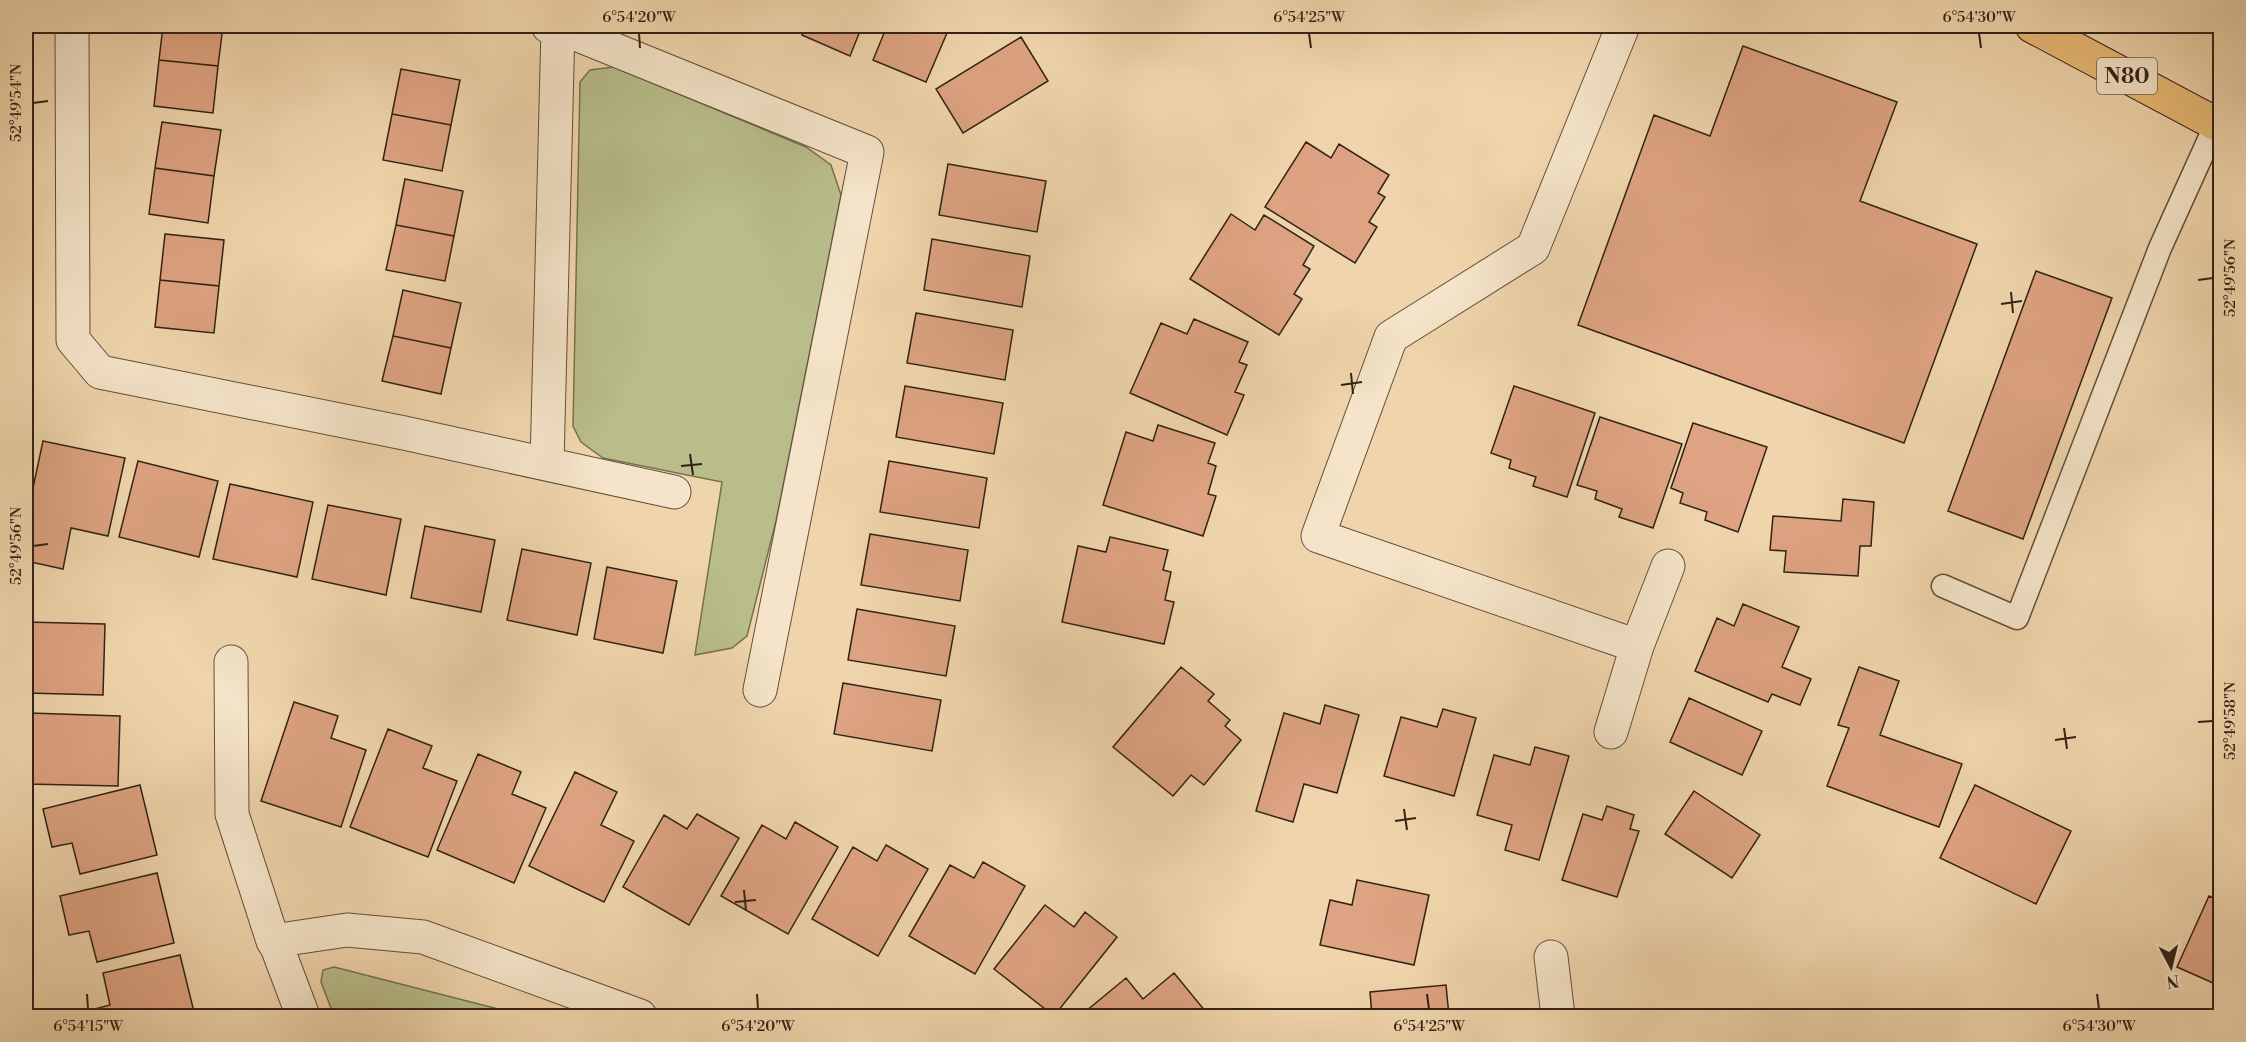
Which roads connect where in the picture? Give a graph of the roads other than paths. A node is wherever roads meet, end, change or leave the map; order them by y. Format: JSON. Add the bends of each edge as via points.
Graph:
{"nodes":[{"id":1,"x":72,"y":26,"type":"edge"},
{"id":2,"x":553,"y":26,"type":"edge"},
{"id":3,"x":1623,"y":26,"type":"edge"},
{"id":4,"x":2045,"y":28,"type":"edge"},
{"id":5,"x":2218,"y":125,"type":"edge"},
{"id":6,"x":547,"y":464,"type":"junction"},
{"id":7,"x":674,"y":492,"type":"dead end"},
{"id":8,"x":1668,"y":566,"type":"dead end"},
{"id":9,"x":1943,"y":586,"type":"dead end"},
{"id":10,"x":1638,"y":646,"type":"junction"},
{"id":11,"x":231,"y":662,"type":"dead end"},
{"id":12,"x":760,"y":690,"type":"dead end"},
{"id":13,"x":1611,"y":732,"type":"dead end"},
{"id":14,"x":273,"y":941,"type":"junction"},
{"id":15,"x":1551,"y":957,"type":"dead end"},
{"id":16,"x":303,"y":1017,"type":"edge"},
{"id":17,"x":640,"y":1017,"type":"edge"},
{"id":18,"x":1558,"y":1017,"type":"edge"}],
"edges":[{"from":1,"to":6,"type":"street","via":[[73,340],[100,372]]},
{"from":2,"to":6,"type":"street"},
{"from":2,"to":12,"type":"street","via":[[867,152]]},
{"from":3,"to":10,"type":"street","via":[[1533,248],[1391,337],[1318,536]]},
{"from":4,"to":5,"type":"main road","number":"N80"},
{"from":5,"to":9,"type":"lane","via":[[2160,248],[2017,618]]},
{"from":6,"to":7,"type":"street"},
{"from":8,"to":10,"type":"street"},
{"from":10,"to":13,"type":"street"},
{"from":11,"to":14,"type":"street","via":[[232,814]]},
{"from":14,"to":16,"type":"street"},
{"from":14,"to":17,"type":"street","via":[[347,930],[423,937]]},
{"from":15,"to":18,"type":"street"}]}
